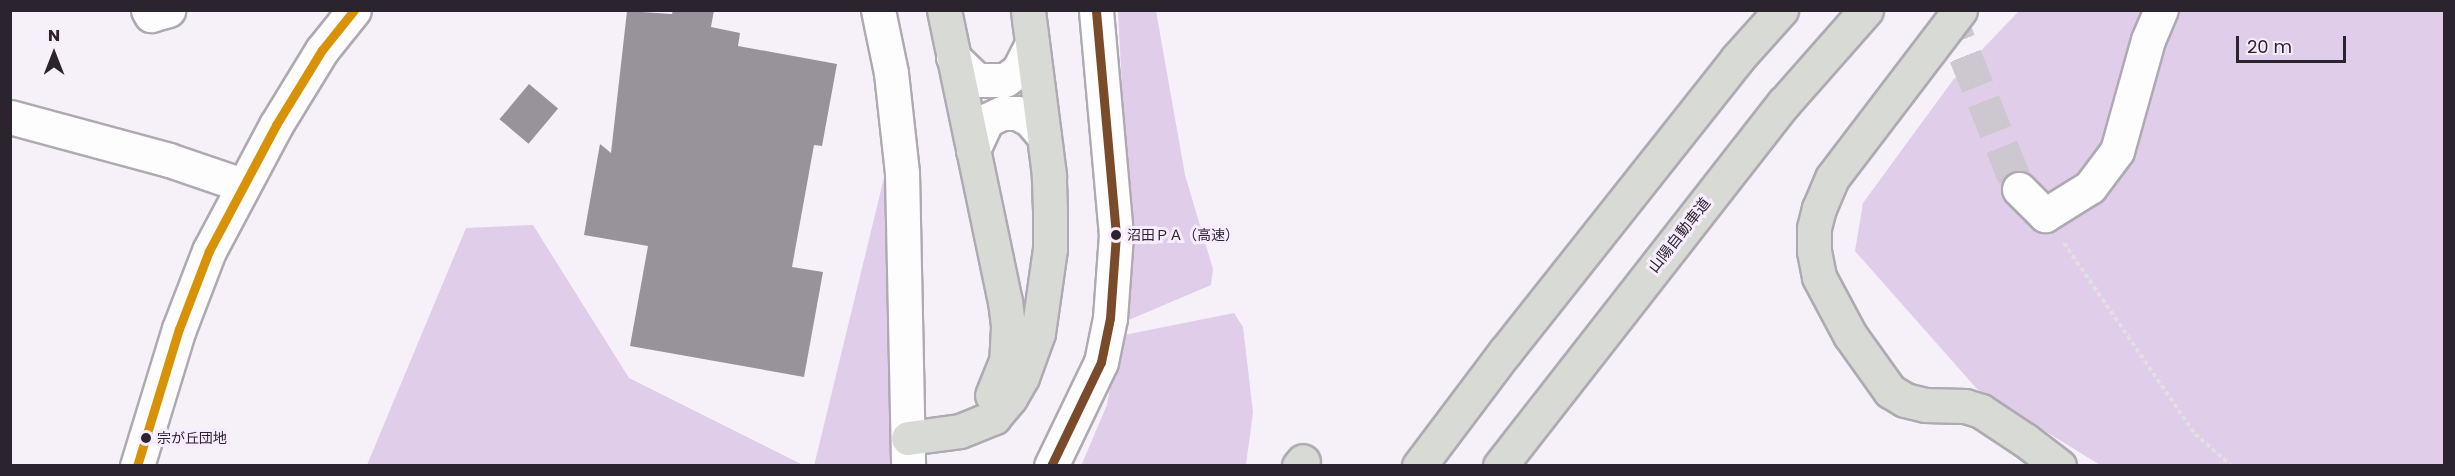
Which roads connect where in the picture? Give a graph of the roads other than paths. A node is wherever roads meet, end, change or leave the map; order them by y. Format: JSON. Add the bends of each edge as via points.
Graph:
{"nodes":[{"id":1,"x":148,"y":10,"type":"edge"},
{"id":2,"x":168,"y":10,"type":"edge"},
{"id":3,"x":354,"y":10,"type":"edge"},
{"id":4,"x":879,"y":10,"type":"edge"},
{"id":5,"x":944,"y":10,"type":"edge"},
{"id":6,"x":1028,"y":10,"type":"edge"},
{"id":7,"x":1096,"y":10,"type":"edge"},
{"id":8,"x":1780,"y":10,"type":"edge"},
{"id":9,"x":1866,"y":10,"type":"edge"},
{"id":10,"x":1959,"y":10,"type":"edge"},
{"id":11,"x":2161,"y":10,"type":"edge"},
{"id":12,"x":1032,"y":43,"type":"junction"},
{"id":13,"x":953,"y":57,"type":"junction"},
{"id":14,"x":10,"y":117,"type":"edge"},
{"id":15,"x":1044,"y":136,"type":"junction"},
{"id":16,"x":973,"y":150,"type":"junction"},
{"id":17,"x":242,"y":185,"type":"junction"},
{"id":18,"x":2019,"y":189,"type":"tunnel mouth"},
{"id":19,"x":908,"y":452,"type":"edge"},
{"id":20,"x":137,"y":465,"type":"edge"},
{"id":21,"x":1051,"y":465,"type":"edge"},
{"id":22,"x":1419,"y":465,"type":"edge"},
{"id":23,"x":1500,"y":465,"type":"edge"},
{"id":24,"x":2059,"y":465,"type":"edge"}],
"edges":[{"from":1,"to":2,"type":"street","via":[[151,15]]},
{"from":3,"to":17,"type":"street","via":[[322,50]]},
{"from":4,"to":19,"type":"street","via":[[891,73],[902,173]]},
{"from":5,"to":13,"type":"highway"},
{"from":6,"to":12,"type":"highway"},
{"from":7,"to":21,"type":"street","via":[[1116,235],[1110,318],[1101,362]]},
{"from":8,"to":22,"type":"highway","via":[[1737,59]]},
{"from":9,"to":23,"type":"highway","name":"山陽自動車道","via":[[1784,103]]},
{"from":10,"to":24,"type":"highway","via":[[1832,178],[1814,228],[1819,277],[1850,334],[1890,391],[1925,405],[1965,406],[1981,411]]},
{"from":11,"to":18,"type":"street","via":[[2148,40],[2117,151],[2090,187],[2045,215]]},
{"from":12,"to":13,"type":"street","via":[[1018,72],[1005,80],[977,80]]},
{"from":12,"to":15,"type":"highway"},
{"from":13,"to":16,"type":"highway"},
{"from":14,"to":17,"type":"street","via":[[169,160]]},
{"from":15,"to":16,"type":"street","via":[[1030,120],[1017,113],[1002,113],[987,120]]},
{"from":15,"to":19,"type":"highway","via":[[1050,249],[1038,333],[1022,377],[994,417]]},
{"from":16,"to":19,"type":"highway","via":[[1005,301],[1006,361],[994,391],[974,415]]},
{"from":17,"to":20,"type":"street","via":[[209,251],[179,328]]}]}
